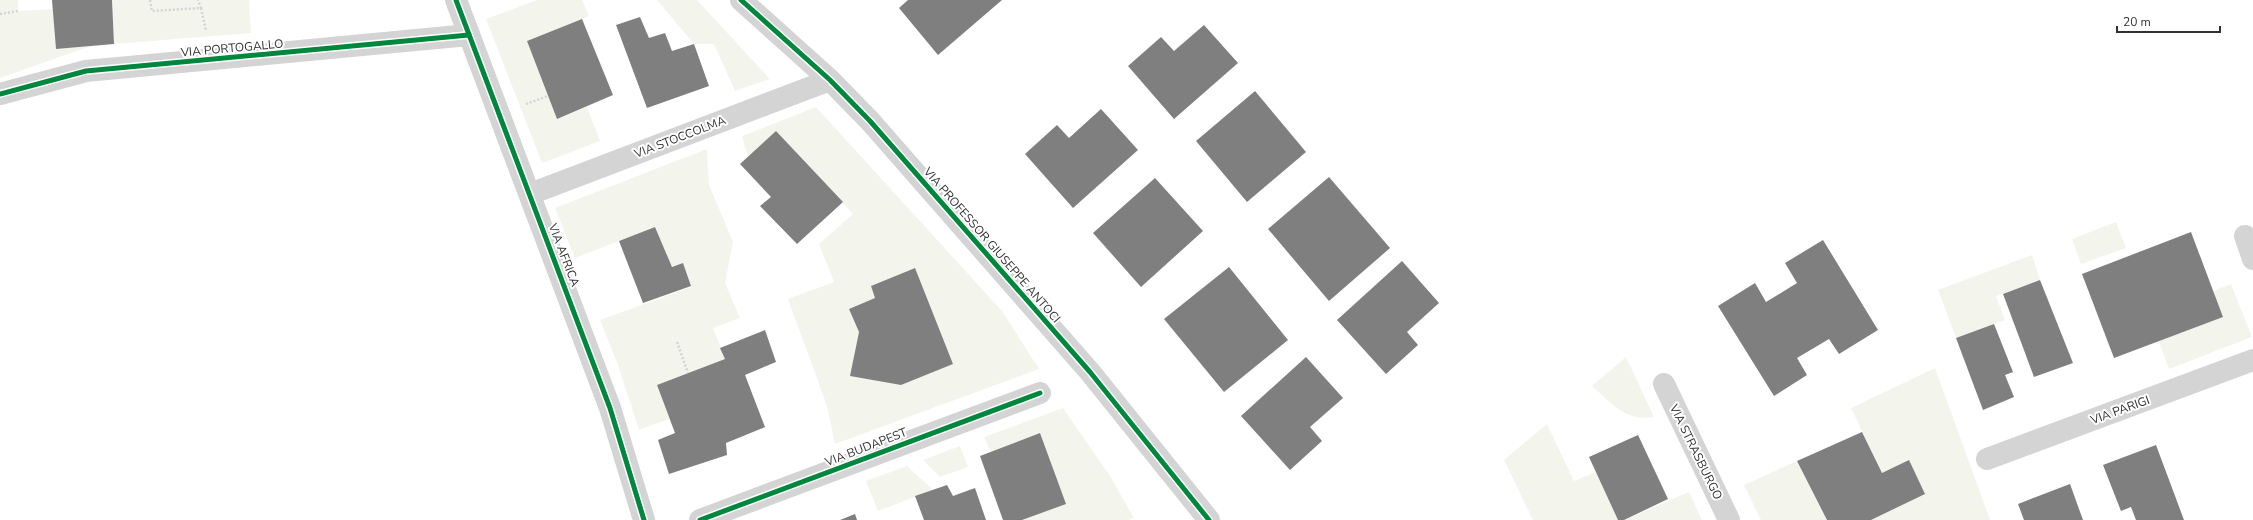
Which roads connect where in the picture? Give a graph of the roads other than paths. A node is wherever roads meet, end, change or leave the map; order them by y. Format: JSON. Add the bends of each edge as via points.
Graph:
{"nodes":[{"id":1,"x":456,"y":0,"type":"edge"},
{"id":2,"x":741,"y":0,"type":"edge"},
{"id":3,"x":469,"y":35,"type":"junction"},
{"id":4,"x":830,"y":80,"type":"junction"},
{"id":5,"x":0,"y":94,"type":"edge"},
{"id":6,"x":530,"y":194,"type":"junction"},
{"id":7,"x":2245,"y":236,"type":"dead end"},
{"id":8,"x":2253,"y":259,"type":"edge"},
{"id":9,"x":2253,"y":360,"type":"edge"},
{"id":10,"x":1664,"y":384,"type":"dead end"},
{"id":11,"x":1040,"y":393,"type":"dead end"},
{"id":12,"x":1987,"y":459,"type":"dead end"},
{"id":13,"x":644,"y":520,"type":"edge"},
{"id":14,"x":700,"y":520,"type":"edge"},
{"id":15,"x":1208,"y":520,"type":"edge"},
{"id":16,"x":1729,"y":520,"type":"edge"}],
"edges":[{"from":1,"to":3,"type":"street","name":"VIA AFRICA"},
{"from":2,"to":4,"type":"street","name":"VIA PROFESSOR GIUSEPPE ANTOCI"},
{"from":3,"to":5,"type":"street","name":"VIA PORTOGALLO","via":[[86,72]]},
{"from":3,"to":6,"type":"street","name":"VIA AFRICA"},
{"from":4,"to":6,"type":"street","name":"VIA STOCCOLMA"},
{"from":4,"to":15,"type":"street","name":"VIA PROFESSOR GIUSEPPE ANTOCI","via":[[870,121],[1090,372]]},
{"from":6,"to":13,"type":"street","name":"VIA AFRICA","via":[[610,408]]},
{"from":7,"to":8,"type":"street"},
{"from":9,"to":12,"type":"street","name":"VIA PARIGI"},
{"from":10,"to":16,"type":"street","name":"VIA STRASBURGO"},
{"from":11,"to":14,"type":"street","name":"VIA BUDAPEST"}]}
